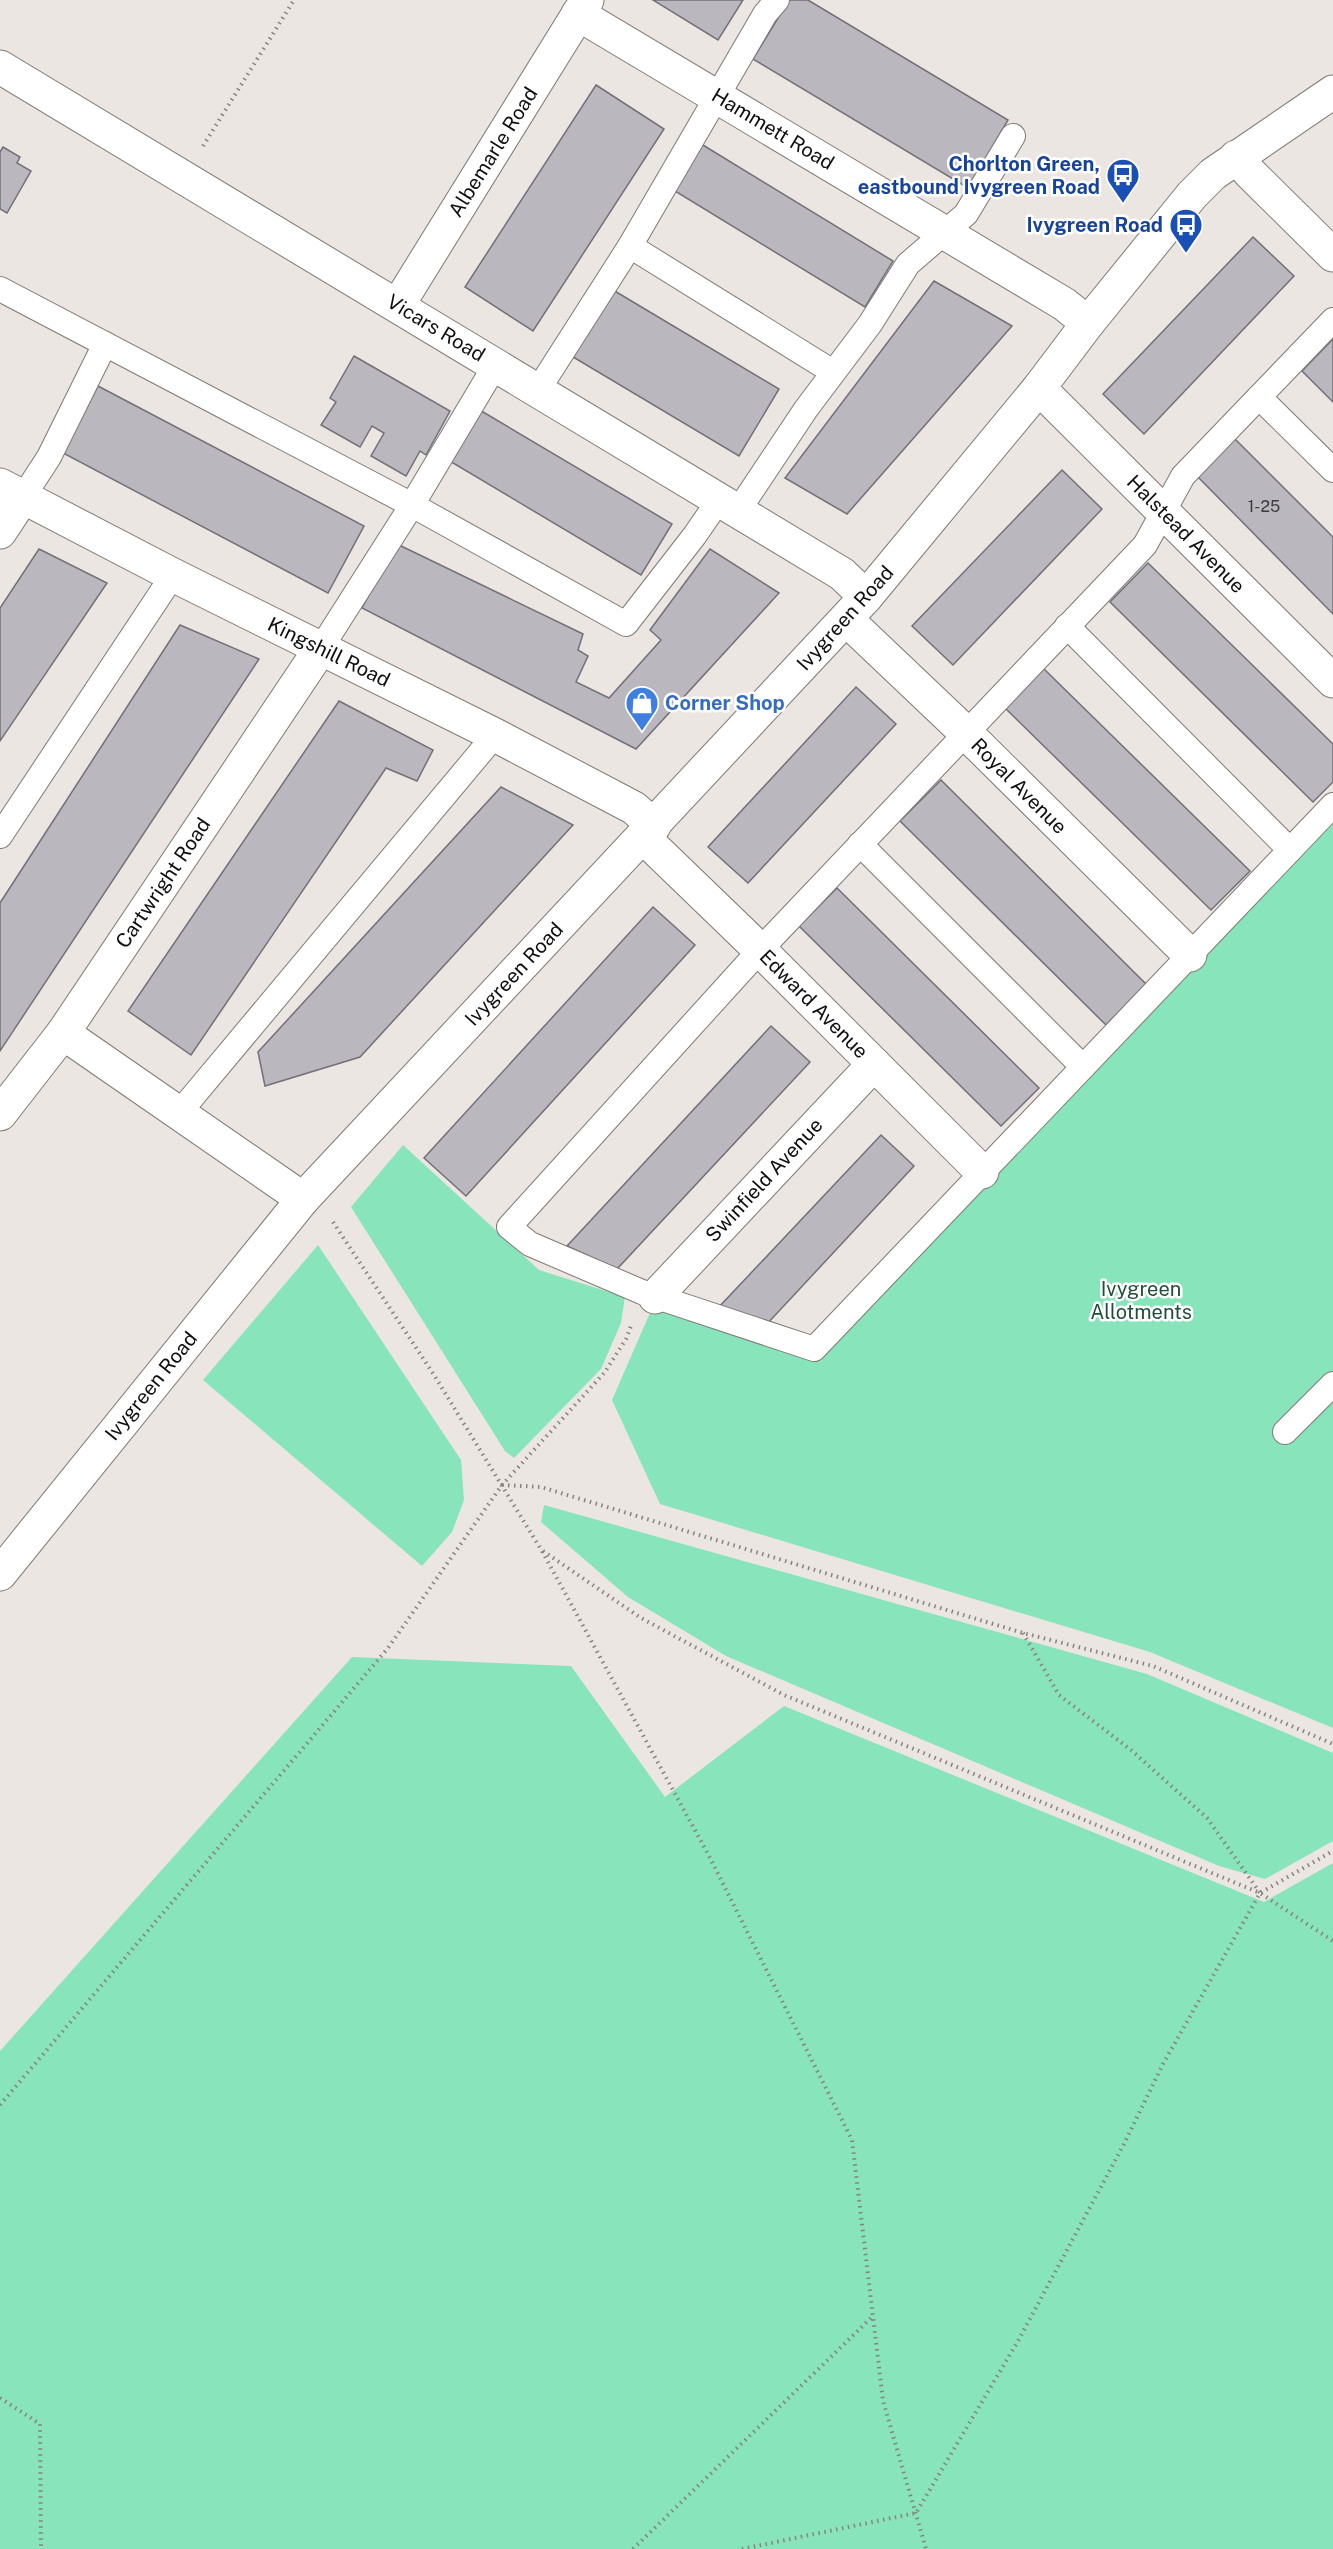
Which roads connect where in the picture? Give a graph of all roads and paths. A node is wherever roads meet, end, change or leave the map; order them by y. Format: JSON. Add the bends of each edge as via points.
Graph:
{"nodes":[{"id":1,"x":294,"y":0,"type":"edge"},
{"id":2,"x":777,"y":0,"type":"edge"},
{"id":3,"x":583,"y":7,"type":"edge"},
{"id":4,"x":0,"y":67,"type":"edge"},
{"id":5,"x":1333,"y":92,"type":"edge"},
{"id":6,"x":717,"y":96,"type":"junction"},
{"id":7,"x":1013,"y":136,"type":"dead end"},
{"id":8,"x":1236,"y":157,"type":"junction"},
{"id":9,"x":188,"y":179,"type":"junction"},
{"id":10,"x":944,"y":232,"type":"junction"},
{"id":11,"x":630,"y":246,"type":"junction"},
{"id":12,"x":1333,"y":255,"type":"edge"},
{"id":13,"x":0,"y":289,"type":"edge"},
{"id":14,"x":398,"y":305,"type":"junction"},
{"id":15,"x":1333,"y":320,"type":"edge"},
{"id":16,"x":1088,"y":322,"type":"junction"},
{"id":17,"x":105,"y":344,"type":"junction"},
{"id":18,"x":496,"y":364,"type":"junction"},
{"id":19,"x":833,"y":372,"type":"junction"},
{"id":20,"x":1039,"y":388,"type":"junction"},
{"id":21,"x":538,"y":390,"type":"junction"},
{"id":22,"x":1259,"y":397,"type":"junction"},
{"id":23,"x":1333,"y":470,"type":"edge"},
{"id":24,"x":12,"y":491,"type":"edge"},
{"id":25,"x":412,"y":505,"type":"junction"},
{"id":26,"x":728,"y":506,"type":"junction"},
{"id":27,"x":1164,"y":511,"type":"junction"},
{"id":28,"x":0,"y":532,"type":"edge"},
{"id":29,"x":173,"y":575,"type":"junction"},
{"id":30,"x":856,"y":608,"type":"junction"},
{"id":31,"x":1067,"y":626,"type":"junction"},
{"id":32,"x":321,"y":648,"type":"junction"},
{"id":33,"x":1333,"y":681,"type":"edge"},
{"id":34,"x":965,"y":732,"type":"junction"},
{"id":35,"x":495,"y":735,"type":"junction"},
{"id":36,"x":1333,"y":805,"type":"edge"},
{"id":37,"x":648,"y":832,"type":"junction"},
{"id":38,"x":0,"y":836,"type":"edge"},
{"id":39,"x":860,"y":844,"type":"junction"},
{"id":40,"x":1290,"y":850,"type":"junction"},
{"id":41,"x":760,"y":950,"type":"junction"},
{"id":42,"x":1190,"y":955,"type":"junction"},
{"id":43,"x":63,"y":1033,"type":"junction"},
{"id":44,"x":874,"y":1064,"type":"junction"},
{"id":45,"x":1083,"y":1067,"type":"junction"},
{"id":46,"x":179,"y":1113,"type":"junction"},
{"id":47,"x":0,"y":1114,"type":"edge"},
{"id":48,"x":982,"y":1173,"type":"junction"},
{"id":49,"x":303,"y":1198,"type":"junction"},
{"id":50,"x":332,"y":1228,"type":"dead end"},
{"id":51,"x":339,"y":1230,"type":"junction"},
{"id":52,"x":655,"y":1297,"type":"junction"},
{"id":53,"x":633,"y":1320,"type":"dead end"},
{"id":54,"x":1333,"y":1384,"type":"edge"},
{"id":55,"x":1285,"y":1432,"type":"dead end"},
{"id":56,"x":501,"y":1485,"type":"junction"},
{"id":57,"x":542,"y":1551,"type":"junction"},
{"id":58,"x":0,"y":1574,"type":"edge"},
{"id":59,"x":1023,"y":1633,"type":"junction"},
{"id":60,"x":1333,"y":1744,"type":"edge"},
{"id":61,"x":1333,"y":1851,"type":"edge"},
{"id":62,"x":1260,"y":1893,"type":"junction"},
{"id":63,"x":1333,"y":1941,"type":"edge"},
{"id":64,"x":0,"y":2105,"type":"edge"},
{"id":65,"x":873,"y":2316,"type":"junction"},
{"id":66,"x":0,"y":2398,"type":"edge"},
{"id":67,"x":916,"y":2513,"type":"junction"},
{"id":68,"x":41,"y":2549,"type":"edge"},
{"id":69,"x":633,"y":2549,"type":"edge"},
{"id":70,"x":742,"y":2549,"type":"edge"},
{"id":71,"x":926,"y":2549,"type":"edge"}],
"edges":[{"from":1,"to":9,"type":"path","via":[[204,143]]},
{"from":2,"to":6,"type":"lane"},
{"from":3,"to":6,"type":"street","name":"Hammett Road"},
{"from":3,"to":14,"type":"street","name":"Albemarle Road"},
{"from":4,"to":9,"type":"street","name":"Vicars Road"},
{"from":5,"to":8,"type":"street","name":"Ivygreen Road"},
{"from":6,"to":10,"type":"street","name":"Hammett Road"},
{"from":6,"to":11,"type":"lane"},
{"from":7,"to":10,"type":"lane","via":[[966,214]]},
{"from":8,"to":12,"type":"street"},
{"from":8,"to":16,"type":"street","name":"Ivygreen Road","via":[[1192,195]]},
{"from":9,"to":14,"type":"street","name":"Vicars Road"},
{"from":10,"to":16,"type":"street","name":"Hammett Road"},
{"from":10,"to":19,"type":"lane","via":[[908,264],[870,324]]},
{"from":11,"to":19,"type":"lane"},
{"from":11,"to":21,"type":"lane"},
{"from":13,"to":17,"type":"lane"},
{"from":14,"to":18,"type":"street","name":"Vicars Road"},
{"from":15,"to":22,"type":"lane"},
{"from":16,"to":20,"type":"street","name":"Ivygreen Road"},
{"from":17,"to":24,"type":"lane","via":[[49,457]]},
{"from":17,"to":25,"type":"lane"},
{"from":18,"to":21,"type":"street","name":"Vicars Road"},
{"from":18,"to":25,"type":"lane"},
{"from":19,"to":26,"type":"lane"},
{"from":20,"to":27,"type":"street","name":"Halstead Avenue"},
{"from":20,"to":30,"type":"street","name":"Ivygreen Road"},
{"from":21,"to":26,"type":"street","name":"Vicars Road"},
{"from":22,"to":23,"type":"lane"},
{"from":22,"to":27,"type":"lane","via":[[1183,476]]},
{"from":24,"to":28,"type":"street"},
{"from":24,"to":29,"type":"street","name":"Kingshill Road"},
{"from":25,"to":26,"type":"lane","via":[[626,624],[695,535]]},
{"from":25,"to":32,"type":"lane"},
{"from":26,"to":30,"type":"street","name":"Vicars Road","via":[[842,574]]},
{"from":27,"to":31,"type":"lane","via":[[1144,545]]},
{"from":27,"to":33,"type":"street","name":"Halstead Avenue"},
{"from":29,"to":32,"type":"street","name":"Kingshill Road"},
{"from":29,"to":38,"type":"lane"},
{"from":30,"to":34,"type":"street","name":"Royal Avenue"},
{"from":30,"to":37,"type":"street","name":"Ivygreen Road"},
{"from":31,"to":34,"type":"lane"},
{"from":31,"to":40,"type":"lane"},
{"from":32,"to":35,"type":"street","name":"Kingshill Road"},
{"from":32,"to":43,"type":"street","name":"Cartwright Road"},
{"from":34,"to":39,"type":"lane"},
{"from":34,"to":42,"type":"street","name":"Royal Avenue"},
{"from":35,"to":37,"type":"street","name":"Kingshill Road","via":[[634,808]]},
{"from":35,"to":46,"type":"lane"},
{"from":36,"to":40,"type":"lane"},
{"from":37,"to":41,"type":"street","name":"Edward Avenue"},
{"from":37,"to":49,"type":"street","name":"Ivygreen Road"},
{"from":39,"to":41,"type":"lane"},
{"from":39,"to":45,"type":"lane"},
{"from":40,"to":42,"type":"lane"},
{"from":41,"to":44,"type":"street","name":"Edward Avenue"},
{"from":41,"to":52,"type":"lane","via":[[509,1227],[530,1244]]},
{"from":42,"to":45,"type":"lane"},
{"from":43,"to":46,"type":"street"},
{"from":43,"to":47,"type":"street","name":"Cartwright Road"},
{"from":44,"to":48,"type":"street","name":"Edward Avenue"},
{"from":44,"to":52,"type":"street","name":"Swinfield Avenue"},
{"from":45,"to":48,"type":"lane"},
{"from":46,"to":49,"type":"street"},
{"from":48,"to":52,"type":"lane","via":[[814,1349]]},
{"from":49,"to":51,"type":"path"},
{"from":49,"to":58,"type":"street","name":"Ivygreen Road"},
{"from":50,"to":51,"type":"path"},
{"from":51,"to":56,"type":"path"},
{"from":53,"to":56,"type":"path","via":[[605,1372]]},
{"from":54,"to":55,"type":"lane"},
{"from":56,"to":57,"type":"path"},
{"from":56,"to":59,"type":"path","via":[[541,1487]]},
{"from":56,"to":64,"type":"path","via":[[388,1648]]},
{"from":57,"to":62,"type":"path","via":[[641,1618],[784,1695]]},
{"from":57,"to":65,"type":"path","via":[[708,1854],[852,2140]]},
{"from":59,"to":60,"type":"path","via":[[1153,1666]]},
{"from":59,"to":62,"type":"path","via":[[1059,1695],[1131,1750],[1206,1818]]},
{"from":61,"to":62,"type":"path"},
{"from":62,"to":63,"type":"path"},
{"from":62,"to":67,"type":"path","via":[[1163,2064],[1125,2144],[1018,2341]]},
{"from":65,"to":67,"type":"path","via":[[883,2401]]},
{"from":65,"to":69,"type":"path"},
{"from":66,"to":68,"type":"path","via":[[40,2424]]},
{"from":67,"to":70,"type":"path"},
{"from":67,"to":71,"type":"path"}]}
